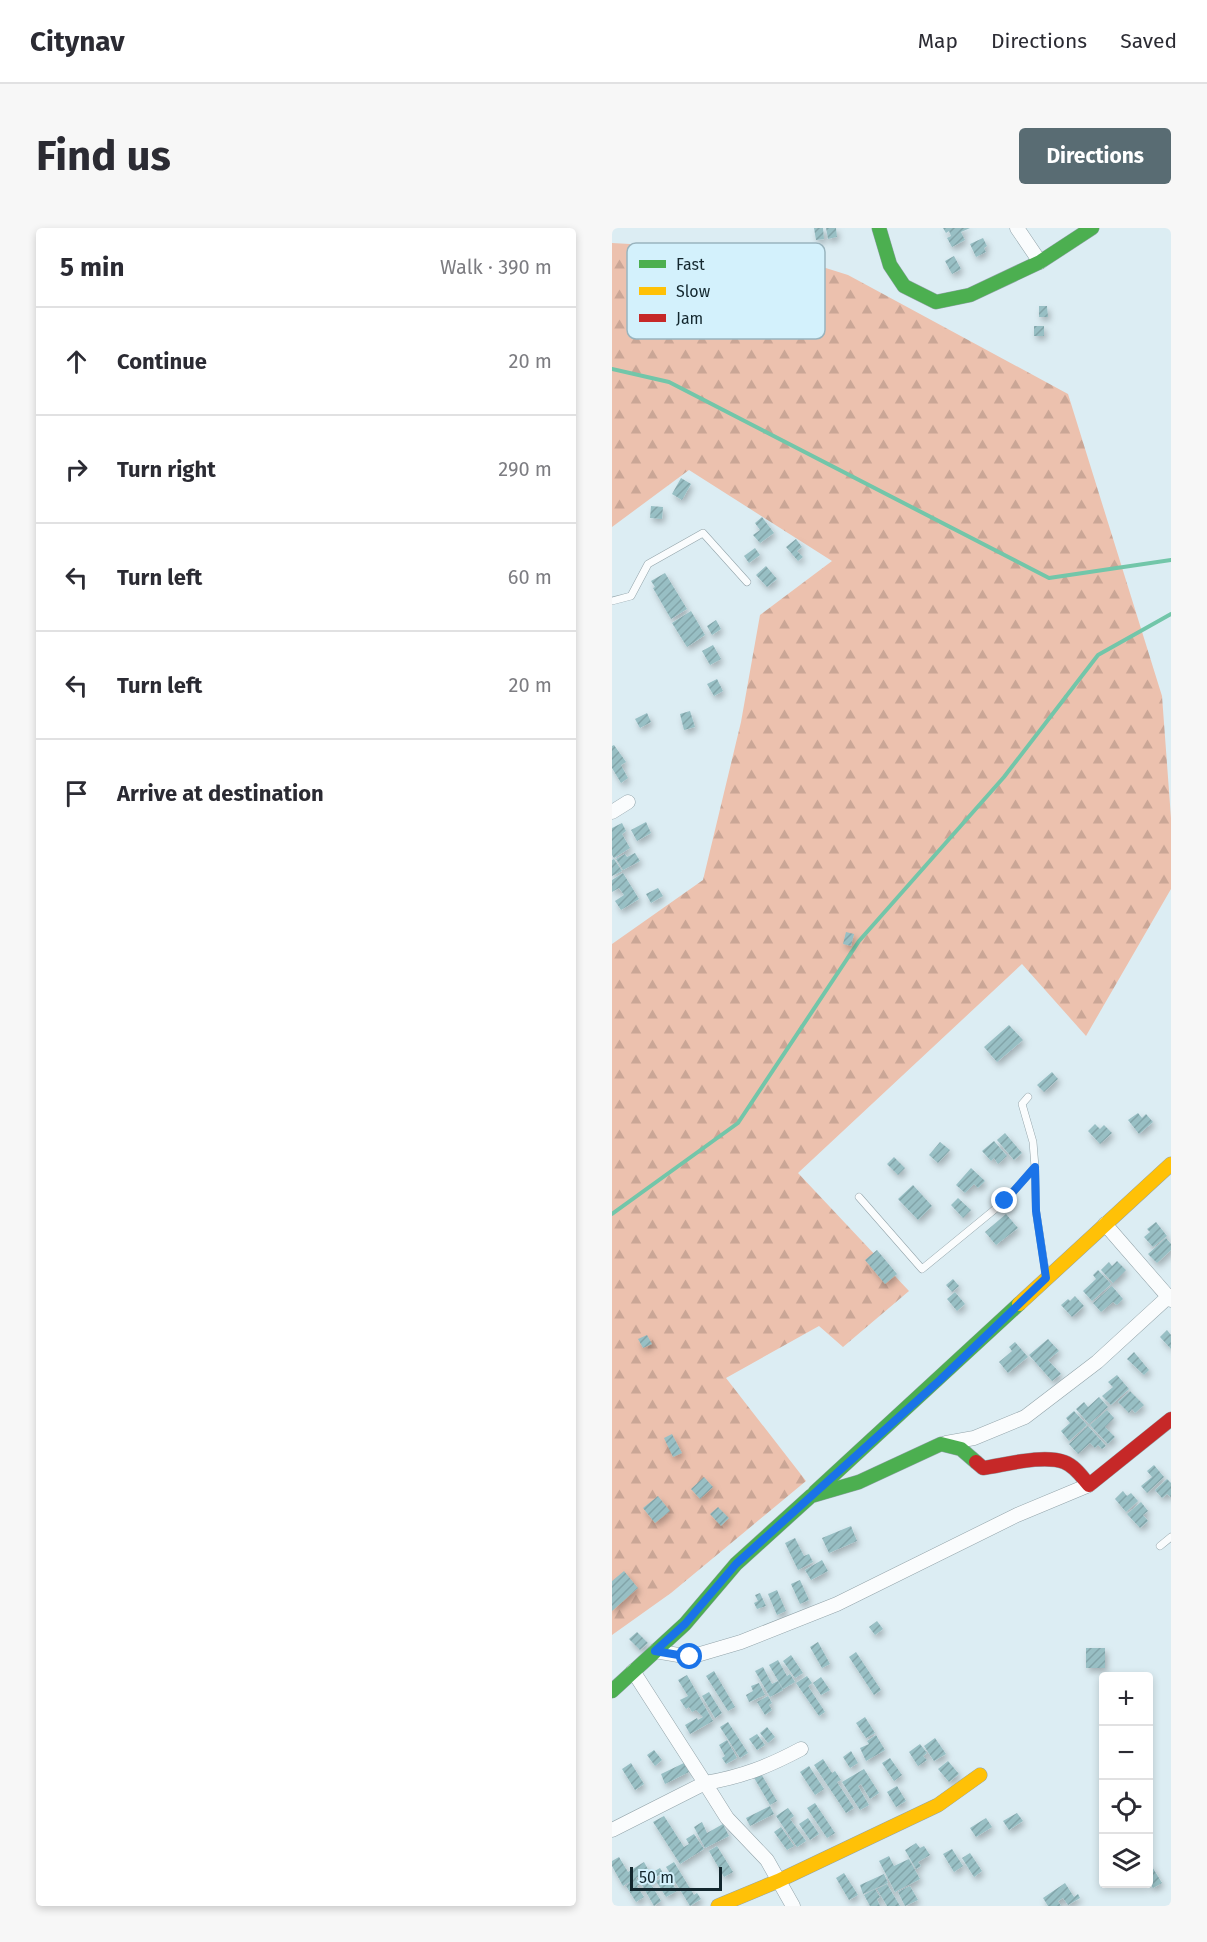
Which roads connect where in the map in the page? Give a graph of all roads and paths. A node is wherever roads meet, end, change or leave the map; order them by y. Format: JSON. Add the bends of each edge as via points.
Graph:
{"nodes":[{"id":1,"x":879,"y":228,"type":"edge"},
{"id":2,"x":1017,"y":228,"type":"edge"},
{"id":3,"x":1092,"y":228,"type":"edge"},
{"id":4,"x":1040,"y":262,"type":"junction"},
{"id":5,"x":747,"y":582,"type":"dead end"},
{"id":6,"x":612,"y":601,"type":"edge"},
{"id":7,"x":628,"y":802,"type":"dead end"},
{"id":8,"x":612,"y":812,"type":"edge"},
{"id":9,"x":1028,"y":1097,"type":"dead end"},
{"id":10,"x":1171,"y":1164,"type":"edge"},
{"id":11,"x":1035,"y":1167,"type":"junction"},
{"id":12,"x":859,"y":1197,"type":"dead end"},
{"id":13,"x":1106,"y":1224,"type":"junction"},
{"id":14,"x":1046,"y":1278,"type":"junction"},
{"id":15,"x":1170,"y":1299,"type":"edge"},
{"id":16,"x":1171,"y":1419,"type":"edge"},
{"id":17,"x":941,"y":1444,"type":"junction"},
{"id":18,"x":1089,"y":1485,"type":"junction"},
{"id":19,"x":811,"y":1496,"type":"junction"},
{"id":20,"x":1171,"y":1537,"type":"edge"},
{"id":21,"x":1160,"y":1546,"type":"dead end"},
{"id":22,"x":655,"y":1651,"type":"junction"},
{"id":23,"x":633,"y":1671,"type":"junction"},
{"id":24,"x":612,"y":1691,"type":"edge"},
{"id":25,"x":801,"y":1749,"type":"dead end"},
{"id":26,"x":980,"y":1776,"type":"dead end"},
{"id":27,"x":705,"y":1783,"type":"junction"},
{"id":28,"x":612,"y":1830,"type":"edge"},
{"id":29,"x":778,"y":1881,"type":"junction"},
{"id":30,"x":718,"y":1906,"type":"edge"},
{"id":31,"x":793,"y":1906,"type":"edge"}],
"edges":[{"from":1,"to":4,"type":"street","via":[[890,265],[904,286],[936,302],[970,295]]},
{"from":2,"to":4,"type":"street"},
{"from":3,"to":4,"type":"street"},
{"from":5,"to":6,"type":"lane","via":[[703,532],[648,564],[631,596]]},
{"from":7,"to":8,"type":"street"},
{"from":9,"to":11,"type":"lane","via":[[1022,1104],[1033,1142]]},
{"from":10,"to":13,"type":"street"},
{"from":11,"to":12,"type":"lane","via":[[1005,1201],[922,1269]]},
{"from":11,"to":14,"type":"lane","via":[[1036,1211]]},
{"from":13,"to":14,"type":"street"},
{"from":13,"to":15,"type":"street"},
{"from":14,"to":19,"type":"street"},
{"from":15,"to":17,"type":"street","via":[[1025,1417],[974,1438]]},
{"from":16,"to":18,"type":"street"},
{"from":17,"to":18,"type":"street","via":[[961,1449],[983,1468],[1050,1460],[1064,1462]]},
{"from":17,"to":19,"type":"street","via":[[859,1482]]},
{"from":18,"to":22,"type":"street","via":[[1017,1515],[837,1604],[741,1642],[690,1657]]},
{"from":19,"to":22,"type":"street","via":[[736,1564],[685,1624]]},
{"from":20,"to":21,"type":"lane"},
{"from":22,"to":23,"type":"street"},
{"from":23,"to":24,"type":"street"},
{"from":23,"to":27,"type":"street"},
{"from":25,"to":27,"type":"street","via":[[767,1767]]},
{"from":26,"to":29,"type":"street","via":[[938,1805]]},
{"from":27,"to":28,"type":"street"},
{"from":27,"to":29,"type":"street","via":[[727,1818],[766,1860]]},
{"from":29,"to":30,"type":"street"},
{"from":29,"to":31,"type":"street"}]}
